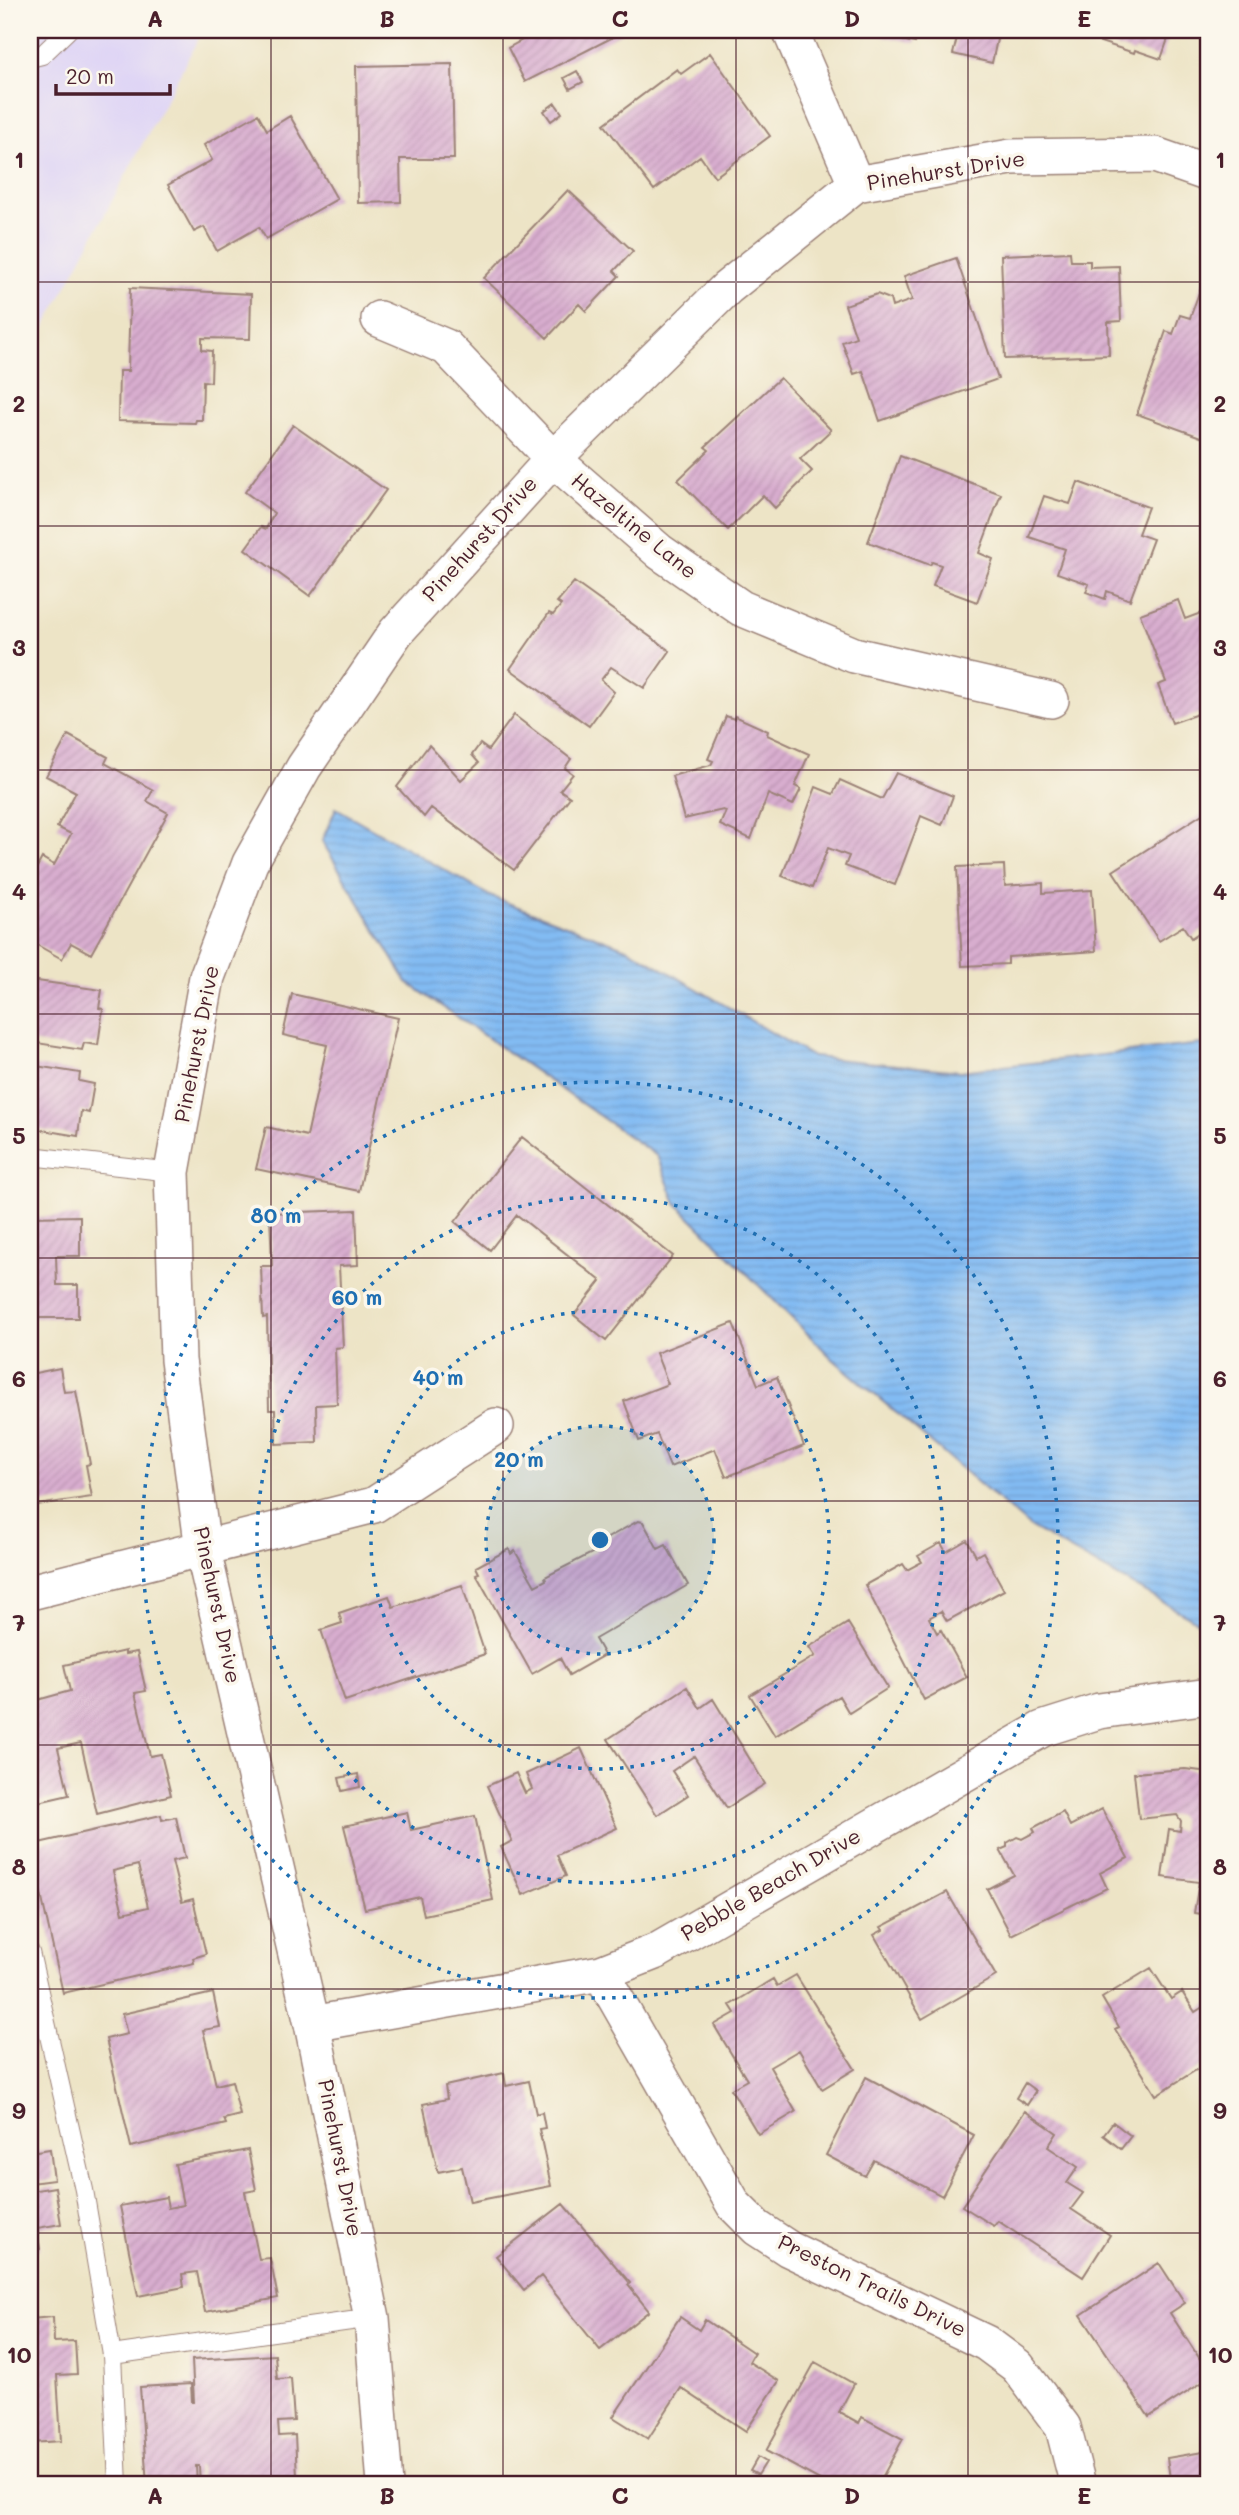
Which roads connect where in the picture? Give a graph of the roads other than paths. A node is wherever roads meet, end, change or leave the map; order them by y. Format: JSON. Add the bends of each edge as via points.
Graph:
{"nodes":[{"id":1,"x":68,"y":30,"type":"edge"},
{"id":2,"x":790,"y":30,"type":"edge"},
{"id":3,"x":30,"y":58,"type":"edge"},
{"id":4,"x":1209,"y":174,"type":"edge"},
{"id":5,"x":856,"y":184,"type":"junction"},
{"id":6,"x":379,"y":319,"type":"dead end"},
{"id":7,"x":553,"y":459,"type":"junction"},
{"id":8,"x":1051,"y":700,"type":"dead end"},
{"id":9,"x":30,"y":1156,"type":"edge"},
{"id":10,"x":172,"y":1172,"type":"junction"},
{"id":11,"x":496,"y":1426,"type":"dead end"},
{"id":12,"x":203,"y":1550,"type":"junction"},
{"id":13,"x":30,"y":1592,"type":"edge"},
{"id":14,"x":1209,"y":1696,"type":"edge"},
{"id":15,"x":30,"y":1952,"type":"edge"},
{"id":16,"x":601,"y":1973,"type":"junction"},
{"id":17,"x":312,"y":2024,"type":"junction"},
{"id":18,"x":372,"y":2318,"type":"junction"},
{"id":19,"x":112,"y":2355,"type":"junction"},
{"id":20,"x":118,"y":2485,"type":"edge"},
{"id":21,"x":386,"y":2485,"type":"edge"},
{"id":22,"x":1078,"y":2485,"type":"edge"}],
"edges":[{"from":1,"to":3,"type":"lane","via":[[42,55]]},
{"from":2,"to":5,"type":"street"},
{"from":4,"to":5,"type":"street","name":"Pinehurst Drive","via":[[1155,155],[1011,158]]},
{"from":5,"to":7,"type":"street","name":"Pinehurst Drive","via":[[727,288]]},
{"from":6,"to":7,"type":"street","name":"Hazeltine Lane","via":[[446,347]]},
{"from":7,"to":8,"type":"street","name":"Hazeltine Lane","via":[[660,552],[741,608],[854,655]]},
{"from":7,"to":10,"type":"street","name":"Pinehurst Drive","via":[[396,632],[304,767],[250,863],[207,977]]},
{"from":9,"to":10,"type":"lane"},
{"from":10,"to":12,"type":"street","name":"Pinehurst Drive","via":[[178,1360]]},
{"from":11,"to":12,"type":"street","via":[[374,1505]]},
{"from":12,"to":13,"type":"street"},
{"from":12,"to":17,"type":"street","name":"Pinehurst Drive"},
{"from":14,"to":16,"type":"street","name":"Pebble Beach Drive","via":[[1099,1711],[1042,1729],[657,1951]]},
{"from":15,"to":19,"type":"lane","via":[[84,2190]]},
{"from":16,"to":17,"type":"street","name":"Pebble Beach Drive"},
{"from":16,"to":22,"type":"street","name":"Preston Trails Drive","via":[[734,2205],[757,2228],[789,2249],[986,2343],[1017,2366],[1063,2427]]},
{"from":17,"to":18,"type":"street","name":"Pinehurst Drive"},
{"from":18,"to":19,"type":"lane"},
{"from":18,"to":21,"type":"street","name":"Pinehurst Drive"},
{"from":19,"to":20,"type":"lane"}]}
